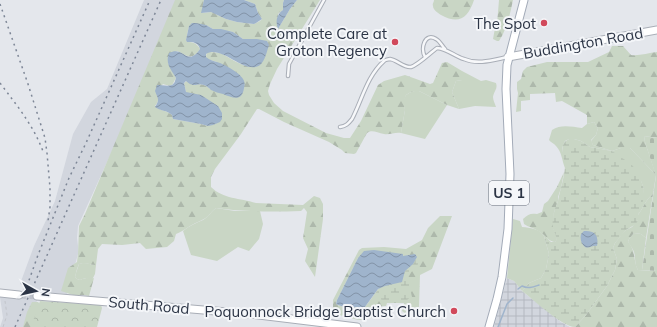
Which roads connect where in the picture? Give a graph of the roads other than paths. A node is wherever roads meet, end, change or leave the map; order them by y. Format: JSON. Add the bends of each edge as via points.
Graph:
{"nodes":[{"id":1,"x":324,"y":0,"type":"edge"},
{"id":2,"x":524,"y":0,"type":"edge"},
{"id":3,"x":657,"y":30,"type":"edge"},
{"id":4,"x":445,"y":49,"type":"junction"},
{"id":5,"x":424,"y":57,"type":"junction"},
{"id":6,"x":508,"y":57,"type":"junction"},
{"id":7,"x":288,"y":76,"type":"dead end"},
{"id":8,"x":340,"y":127,"type":"dead end"},
{"id":9,"x":2,"y":294,"type":"edge"},
{"id":10,"x":19,"y":295,"type":"tunnel mouth"},
{"id":11,"x":37,"y":296,"type":"tunnel mouth"},
{"id":12,"x":357,"y":327,"type":"edge"},
{"id":13,"x":489,"y":327,"type":"edge"}],
"edges":[{"from":1,"to":7,"type":"lane","via":[[289,64]]},
{"from":2,"to":6,"type":"main road","number":"US 1"},
{"from":3,"to":6,"type":"main road","name":"Buddington Road"},
{"from":4,"to":5,"type":"lane","via":[[437,48]]},
{"from":4,"to":5,"type":"lane","via":[[437,39],[430,37],[423,44]]},
{"from":4,"to":6,"type":"lane","via":[[474,62]]},
{"from":5,"to":8,"type":"lane","via":[[411,67],[391,59],[384,60],[367,85],[352,119]]},
{"from":6,"to":13,"type":"main road","number":"US 1","via":[[508,229],[502,277]]},
{"from":9,"to":10,"type":"main road"},
{"from":11,"to":12,"type":"main road","name":"South Road","via":[[251,314]]}]}
